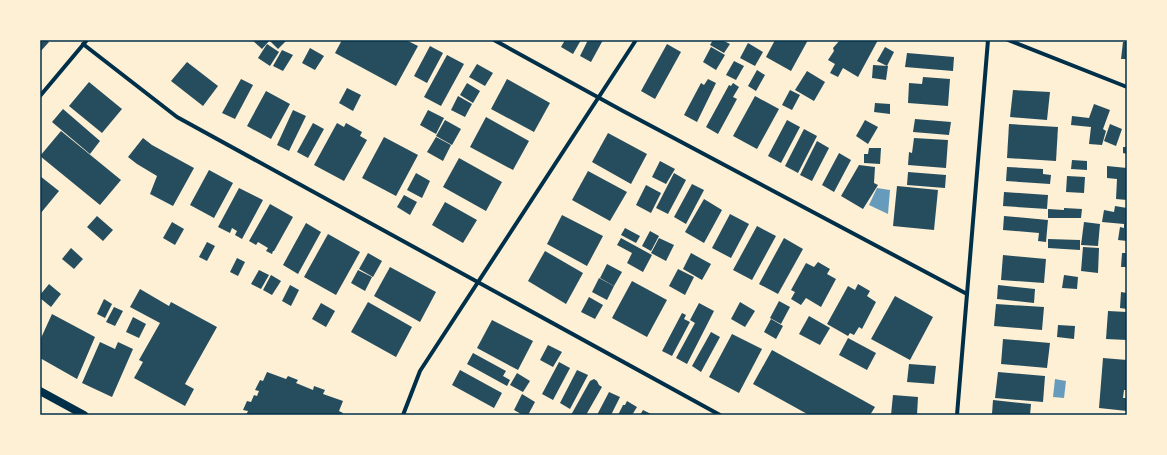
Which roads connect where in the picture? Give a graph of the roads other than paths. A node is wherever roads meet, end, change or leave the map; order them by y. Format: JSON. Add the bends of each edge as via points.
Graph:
{"nodes":[{"id":1,"x":87,"y":40,"type":"edge"},
{"id":2,"x":494,"y":40,"type":"edge"},
{"id":3,"x":636,"y":40,"type":"edge"},
{"id":4,"x":988,"y":40,"type":"edge"},
{"id":5,"x":1008,"y":40,"type":"edge"},
{"id":6,"x":83,"y":44,"type":"junction"},
{"id":7,"x":1127,"y":87,"type":"edge"},
{"id":8,"x":40,"y":96,"type":"edge"},
{"id":9,"x":599,"y":97,"type":"junction"},
{"id":10,"x":478,"y":283,"type":"junction"},
{"id":11,"x":967,"y":294,"type":"junction"},
{"id":12,"x":40,"y":391,"type":"edge"},
{"id":13,"x":84,"y":415,"type":"edge"},
{"id":14,"x":403,"y":415,"type":"edge"},
{"id":15,"x":720,"y":415,"type":"edge"},
{"id":16,"x":957,"y":415,"type":"edge"}],
"edges":[{"from":1,"to":6,"type":"street"},
{"from":2,"to":9,"type":"street"},
{"from":3,"to":9,"type":"street"},
{"from":4,"to":11,"type":"street"},
{"from":5,"to":7,"type":"street"},
{"from":6,"to":8,"type":"street"},
{"from":6,"to":10,"type":"street","via":[[177,117]]},
{"from":9,"to":10,"type":"street"},
{"from":9,"to":11,"type":"street"},
{"from":10,"to":14,"type":"street","via":[[420,371]]},
{"from":10,"to":15,"type":"street"},
{"from":11,"to":16,"type":"street"},
{"from":12,"to":13,"type":"main road"}]}
